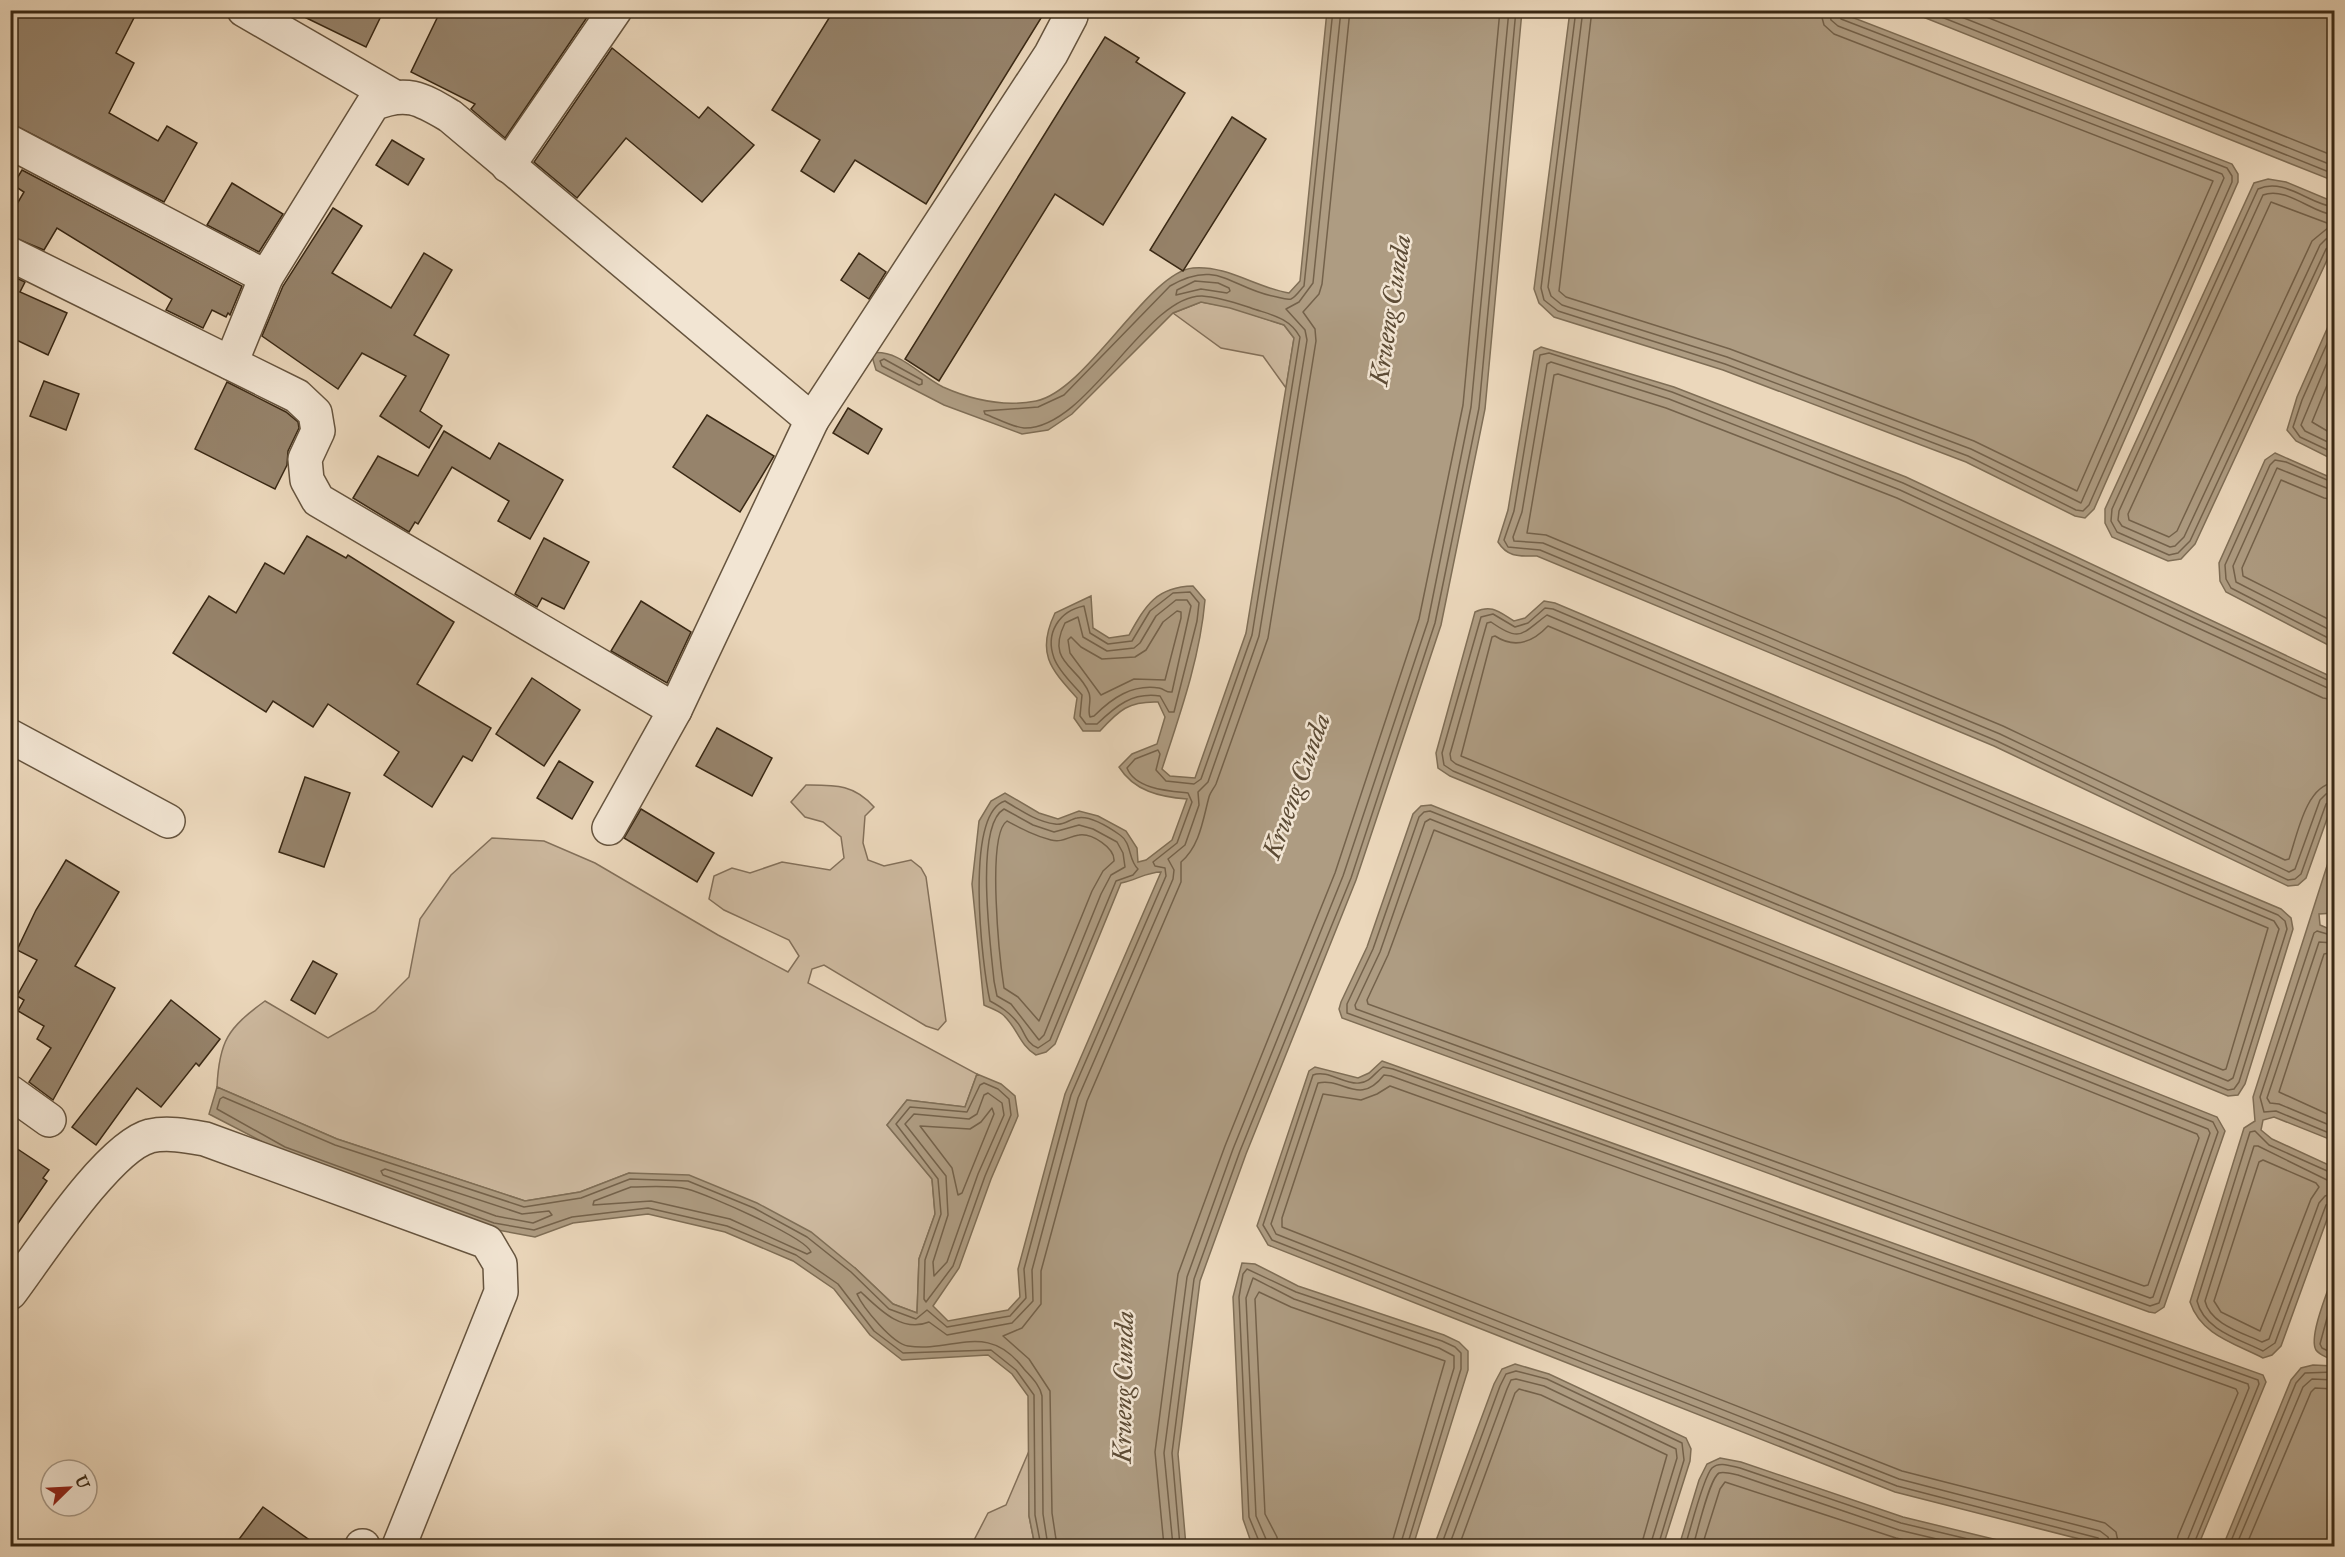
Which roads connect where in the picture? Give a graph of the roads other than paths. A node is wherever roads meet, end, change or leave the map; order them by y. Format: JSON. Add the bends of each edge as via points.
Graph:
{"nodes":[{"id":1,"x":244,"y":10,"type":"edge"},
{"id":2,"x":615,"y":10,"type":"edge"},
{"id":3,"x":1071,"y":10,"type":"edge"},
{"id":4,"x":393,"y":96,"type":"junction"},
{"id":5,"x":10,"y":142,"type":"edge"},
{"id":6,"x":508,"y":166,"type":"junction"},
{"id":7,"x":10,"y":254,"type":"edge"},
{"id":8,"x":266,"y":277,"type":"junction"},
{"id":9,"x":231,"y":363,"type":"junction"},
{"id":10,"x":812,"y":420,"type":"junction"},
{"id":11,"x":675,"y":710,"type":"junction"},
{"id":12,"x":10,"y":735,"type":"edge"},
{"id":13,"x":168,"y":821,"type":"dead end"},
{"id":14,"x":609,"y":828,"type":"dead end"},
{"id":15,"x":10,"y":1092,"type":"edge"},
{"id":16,"x":49,"y":1120,"type":"dead end"},
{"id":17,"x":10,"y":1293,"type":"edge"},
{"id":18,"x":399,"y":1546,"type":"edge"}],
"edges":[{"from":1,"to":4,"type":"street"},
{"from":2,"to":6,"type":"street"},
{"from":3,"to":10,"type":"street","via":[[1050,54]]},
{"from":4,"to":6,"type":"street","via":[[421,99],[450,116]]},
{"from":4,"to":8,"type":"street","via":[[373,104]]},
{"from":5,"to":8,"type":"street"},
{"from":6,"to":10,"type":"street"},
{"from":7,"to":9,"type":"street"},
{"from":8,"to":9,"type":"street"},
{"from":9,"to":11,"type":"street","via":[[297,396],[315,413],[318,431],[305,459],[307,480],[318,500]]},
{"from":10,"to":11,"type":"street"},
{"from":11,"to":14,"type":"street"},
{"from":12,"to":13,"type":"street"},
{"from":15,"to":16,"type":"street"},
{"from":17,"to":18,"type":"street","via":[[102,1172],[132,1144],[151,1136],[205,1139],[487,1242],[500,1264],[501,1292]]}]}
